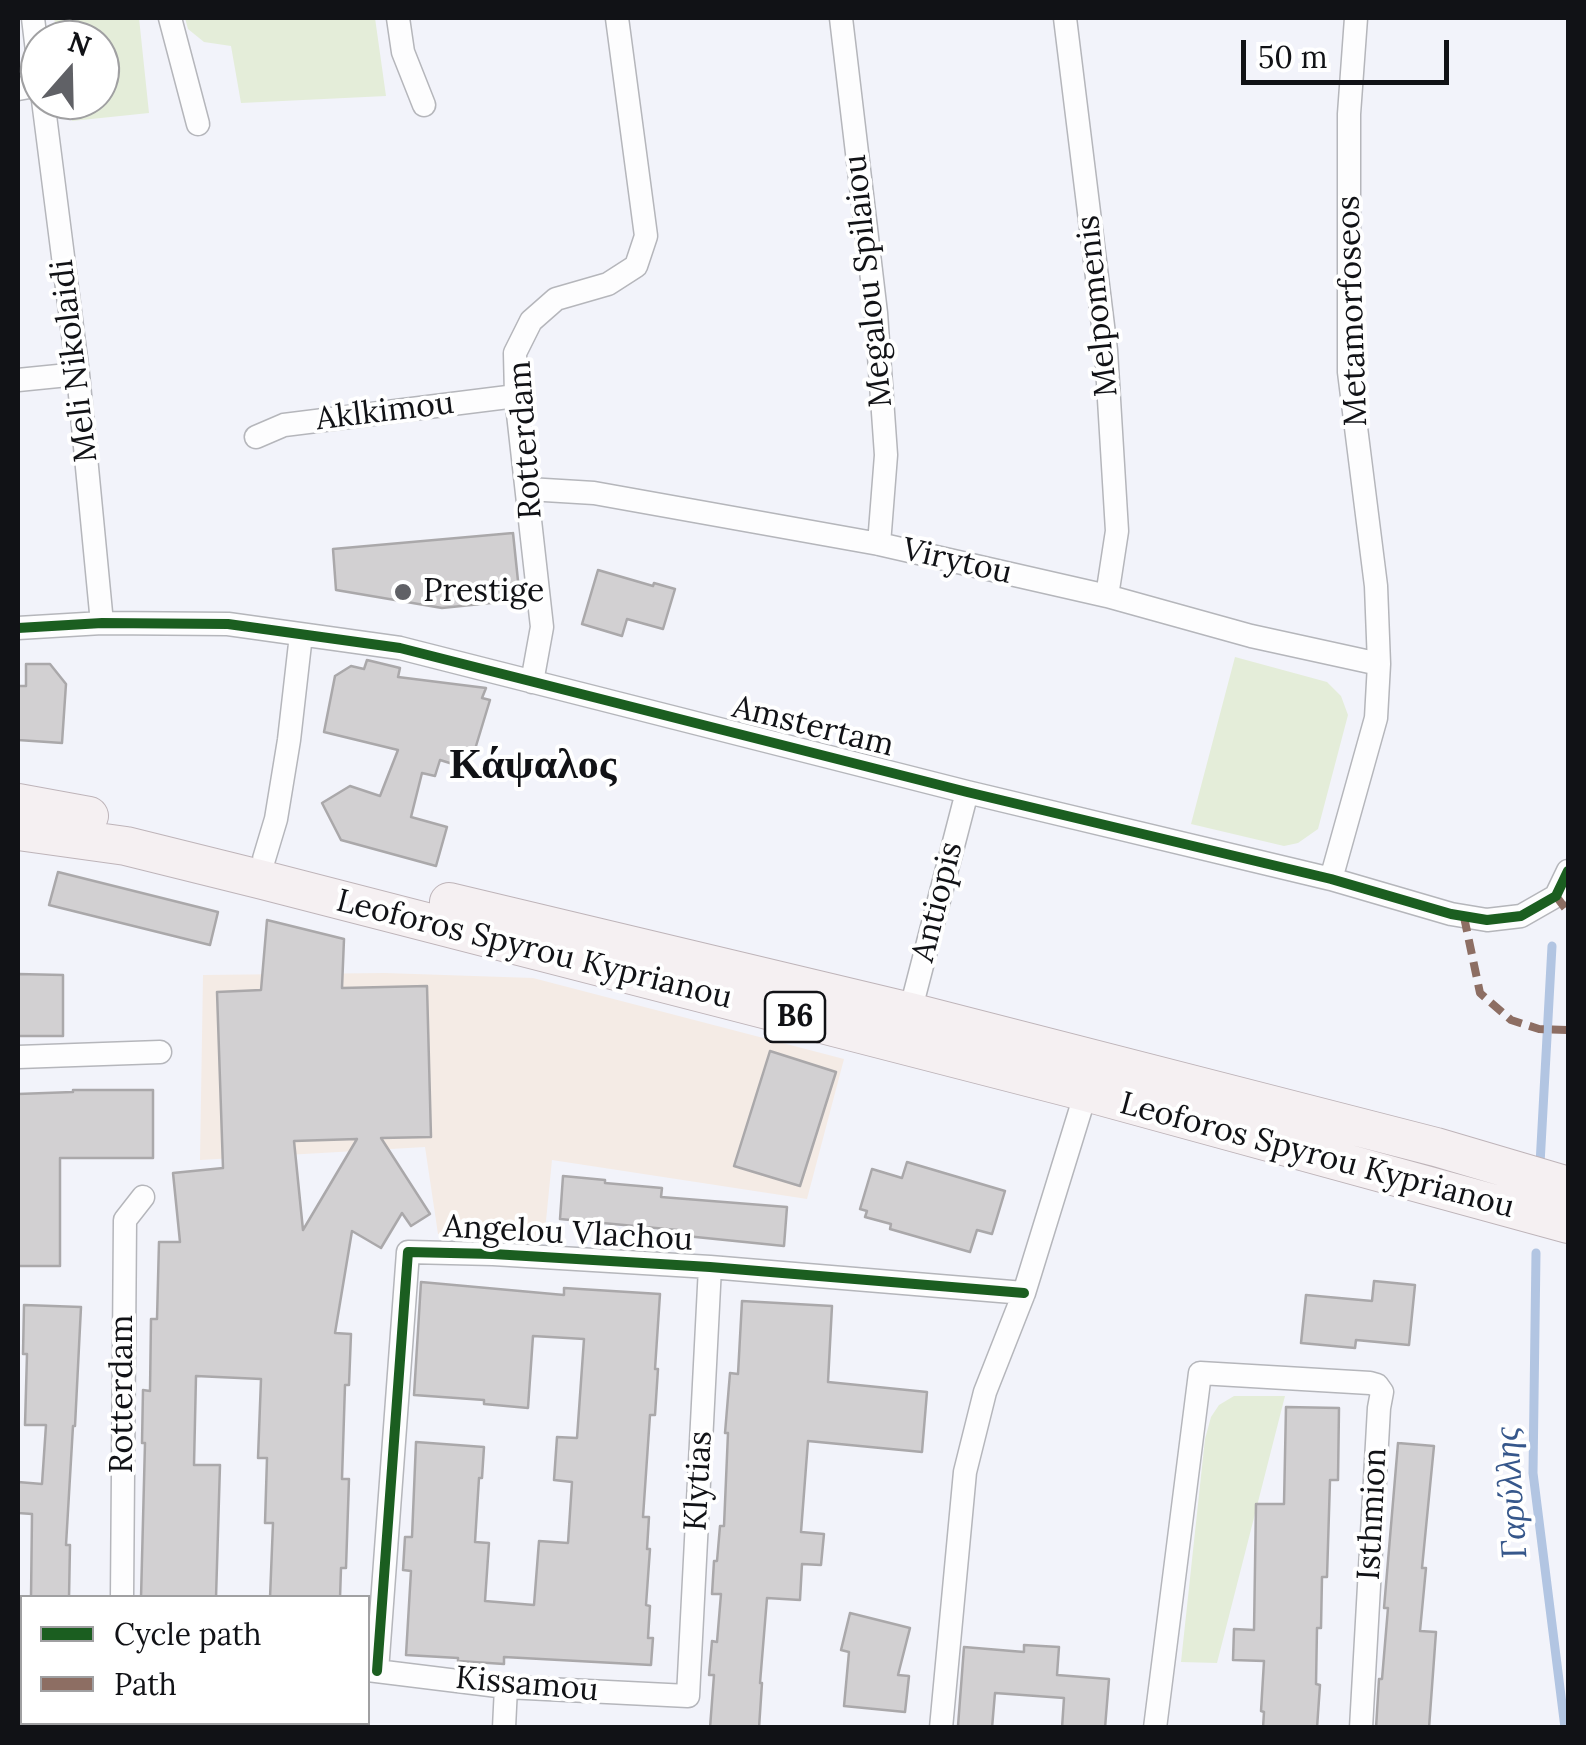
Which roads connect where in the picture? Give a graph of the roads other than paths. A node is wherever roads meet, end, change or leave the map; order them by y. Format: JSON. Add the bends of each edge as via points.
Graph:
{"nodes":[{"id":1,"x":170,"y":18,"type":"edge"},
{"id":2,"x":398,"y":18,"type":"edge"},
{"id":3,"x":617,"y":18,"type":"edge"},
{"id":4,"x":841,"y":18,"type":"edge"},
{"id":5,"x":1064,"y":18,"type":"edge"},
{"id":6,"x":1356,"y":18,"type":"edge"},
{"id":7,"x":424,"y":105,"type":"dead end"},
{"id":8,"x":46,"y":120,"type":"edge"},
{"id":9,"x":198,"y":124,"type":"dead end"},
{"id":10,"x":78,"y":374,"type":"junction"},
{"id":11,"x":18,"y":380,"type":"edge"},
{"id":12,"x":516,"y":396,"type":"junction"},
{"id":13,"x":256,"y":437,"type":"dead end"},
{"id":14,"x":528,"y":489,"type":"junction"},
{"id":15,"x":879,"y":544,"type":"junction"},
{"id":16,"x":1108,"y":596,"type":"junction"},
{"id":17,"x":102,"y":622,"type":"junction"},
{"id":18,"x":18,"y":628,"type":"edge"},
{"id":19,"x":302,"y":635,"type":"junction"},
{"id":20,"x":1379,"y":664,"type":"junction"},
{"id":21,"x":532,"y":682,"type":"junction"},
{"id":22,"x":966,"y":792,"type":"junction"},
{"id":23,"x":18,"y":803,"type":"edge"},
{"id":24,"x":18,"y":831,"type":"edge"},
{"id":25,"x":264,"y":859,"type":"junction"},
{"id":26,"x":1568,"y":871,"type":"edge"},
{"id":27,"x":1331,"y":880,"type":"junction"},
{"id":28,"x":910,"y":1012,"type":"junction"},
{"id":29,"x":160,"y":1052,"type":"dead end"},
{"id":30,"x":18,"y":1057,"type":"edge"},
{"id":31,"x":1086,"y":1092,"type":"junction"},
{"id":32,"x":1568,"y":1186,"type":"edge"},
{"id":33,"x":144,"y":1197,"type":"dead end"},
{"id":34,"x":1568,"y":1224,"type":"edge"},
{"id":35,"x":710,"y":1267,"type":"junction"},
{"id":36,"x":1024,"y":1293,"type":"junction"},
{"id":37,"x":122,"y":1595,"type":"edge"},
{"id":38,"x":372,"y":1670,"type":"edge"},
{"id":39,"x":506,"y":1686,"type":"junction"},
{"id":40,"x":688,"y":1696,"type":"joint"},
{"id":41,"x":504,"y":1728,"type":"edge"},
{"id":42,"x":942,"y":1728,"type":"edge"},
{"id":43,"x":1156,"y":1728,"type":"edge"},
{"id":44,"x":1361,"y":1728,"type":"edge"}],
"edges":[{"from":1,"to":9,"type":"street"},
{"from":2,"to":7,"type":"street"},
{"from":3,"to":12,"type":"street","name":"Rotterdam","via":[[646,236],[636,266],[608,284],[556,299],[531,321],[515,353]]},
{"from":4,"to":15,"type":"street","name":"Megalou Spilaiou","via":[[885,437]]},
{"from":5,"to":16,"type":"street","name":"Melpomenis","via":[[1106,350],[1117,531]]},
{"from":6,"to":20,"type":"street","name":"Metamorfoseos","via":[[1349,114],[1349,372]]},
{"from":8,"to":10,"type":"street","name":"Meli Nikolaidi"},
{"from":10,"to":11,"type":"street"},
{"from":10,"to":17,"type":"street","name":"Meli Nikolaidi"},
{"from":12,"to":13,"type":"street","name":"Aklkimou","via":[[284,425]]},
{"from":12,"to":14,"type":"street","name":"Rotterdam"},
{"from":14,"to":15,"type":"street","name":"Virytou","via":[[594,493]]},
{"from":14,"to":21,"type":"street","name":"Rotterdam","via":[[542,628]]},
{"from":15,"to":16,"type":"street","name":"Virytou"},
{"from":16,"to":20,"type":"street","name":"Virytou"},
{"from":17,"to":18,"type":"street","name":"Amstertam"},
{"from":17,"to":19,"type":"street","name":"Amstertam","via":[[228,624]]},
{"from":19,"to":21,"type":"street","name":"Amstertam","via":[[400,648]]},
{"from":19,"to":25,"type":"street"},
{"from":20,"to":27,"type":"street","name":"Metamorfoseos","via":[[1376,718]]},
{"from":21,"to":22,"type":"street","name":"Amstertam"},
{"from":22,"to":27,"type":"street","name":"Amstertam"},
{"from":22,"to":28,"type":"street","name":"Antiopis"},
{"from":23,"to":25,"type":"main road","name":"Leoforos Spyrou Kyprianou","number":"B6"},
{"from":24,"to":31,"type":"main road","name":"Leoforos Spyrou Kyprianou","number":"B6","via":[[144,850]]},
{"from":25,"to":28,"type":"main road","name":"Leoforos Spyrou Kyprianou","number":"B6"},
{"from":26,"to":27,"type":"street","name":"Amstertam","via":[[1556,896],[1521,916],[1486,920]]},
{"from":28,"to":32,"type":"main road","name":"Leoforos Spyrou Kyprianou","number":"B6"},
{"from":29,"to":30,"type":"street"},
{"from":31,"to":34,"type":"main road","name":"Leoforos Spyrou Kyprianou","number":"B6"},
{"from":31,"to":36,"type":"street"},
{"from":33,"to":37,"type":"street","name":"Rotterdam","via":[[125,1220]]},
{"from":35,"to":36,"type":"street","name":"Angelou Vlachou"},
{"from":35,"to":38,"type":"street","name":"Angelou Vlachou","via":[[408,1252]]},
{"from":35,"to":40,"type":"street","name":"Klytias"},
{"from":36,"to":42,"type":"street","via":[[985,1392],[964,1472]]},
{"from":38,"to":39,"type":"street","name":"Kissamou"},
{"from":39,"to":40,"type":"street","name":"Kissamou"},
{"from":39,"to":41,"type":"street"},
{"from":43,"to":44,"type":"street","name":"Isthmion","via":[[1200,1373],[1370,1383],[1382,1392]]}]}
